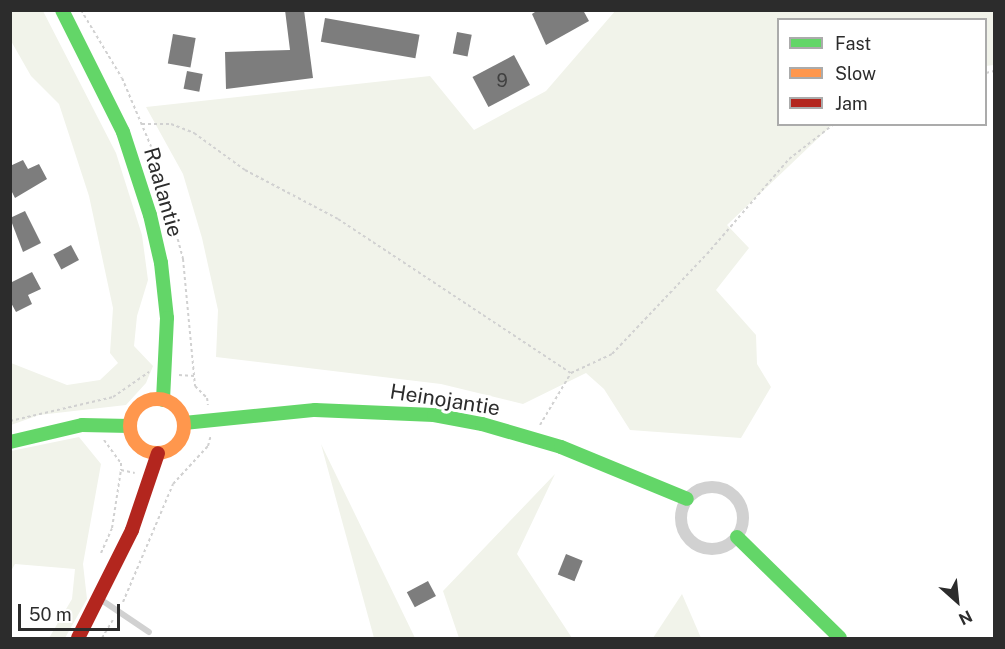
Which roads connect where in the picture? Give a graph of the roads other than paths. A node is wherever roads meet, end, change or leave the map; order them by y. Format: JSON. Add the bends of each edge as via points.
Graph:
{"nodes":[{"id":1,"x":62,"y":10,"type":"edge"},
{"id":2,"x":163,"y":400,"type":"junction"},
{"id":3,"x":184,"y":423,"type":"junction"},
{"id":4,"x":130,"y":426,"type":"junction"},
{"id":5,"x":10,"y":442,"type":"edge"},
{"id":6,"x":158,"y":453,"type":"junction"},
{"id":7,"x":687,"y":499,"type":"junction"},
{"id":8,"x":737,"y":537,"type":"junction"},
{"id":9,"x":100,"y":599,"type":"junction"},
{"id":10,"x":149,"y":632,"type":"dead end"},
{"id":11,"x":78,"y":639,"type":"edge"},
{"id":12,"x":840,"y":639,"type":"edge"}],
"edges":[{"from":1,"to":2,"type":"street","name":"Raalantie","via":[[123,132],[150,215],[161,263],[167,318]]},
{"from":2,"to":3,"type":"street","via":[[178,410]]},
{"from":2,"to":4,"type":"street","via":[[142,404],[132,416]]},
{"from":3,"to":6,"type":"street","via":[[177,444]]},
{"from":3,"to":7,"type":"street","name":"Heinojantie","via":[[315,410],[383,410],[444,417],[533,438]]},
{"from":4,"to":5,"type":"street","via":[[54,430]]},
{"from":4,"to":6,"type":"street","via":[[141,448]]},
{"from":6,"to":9,"type":"street","via":[[132,530]]},
{"from":7,"to":8,"type":"street","via":[[709,487],[729,492],[743,518]]},
{"from":7,"to":8,"type":"street","via":[[681,525],[692,542],[710,549],[720,548]]},
{"from":8,"to":12,"type":"street"},
{"from":9,"to":10,"type":"lane"},
{"from":9,"to":11,"type":"street"}]}
